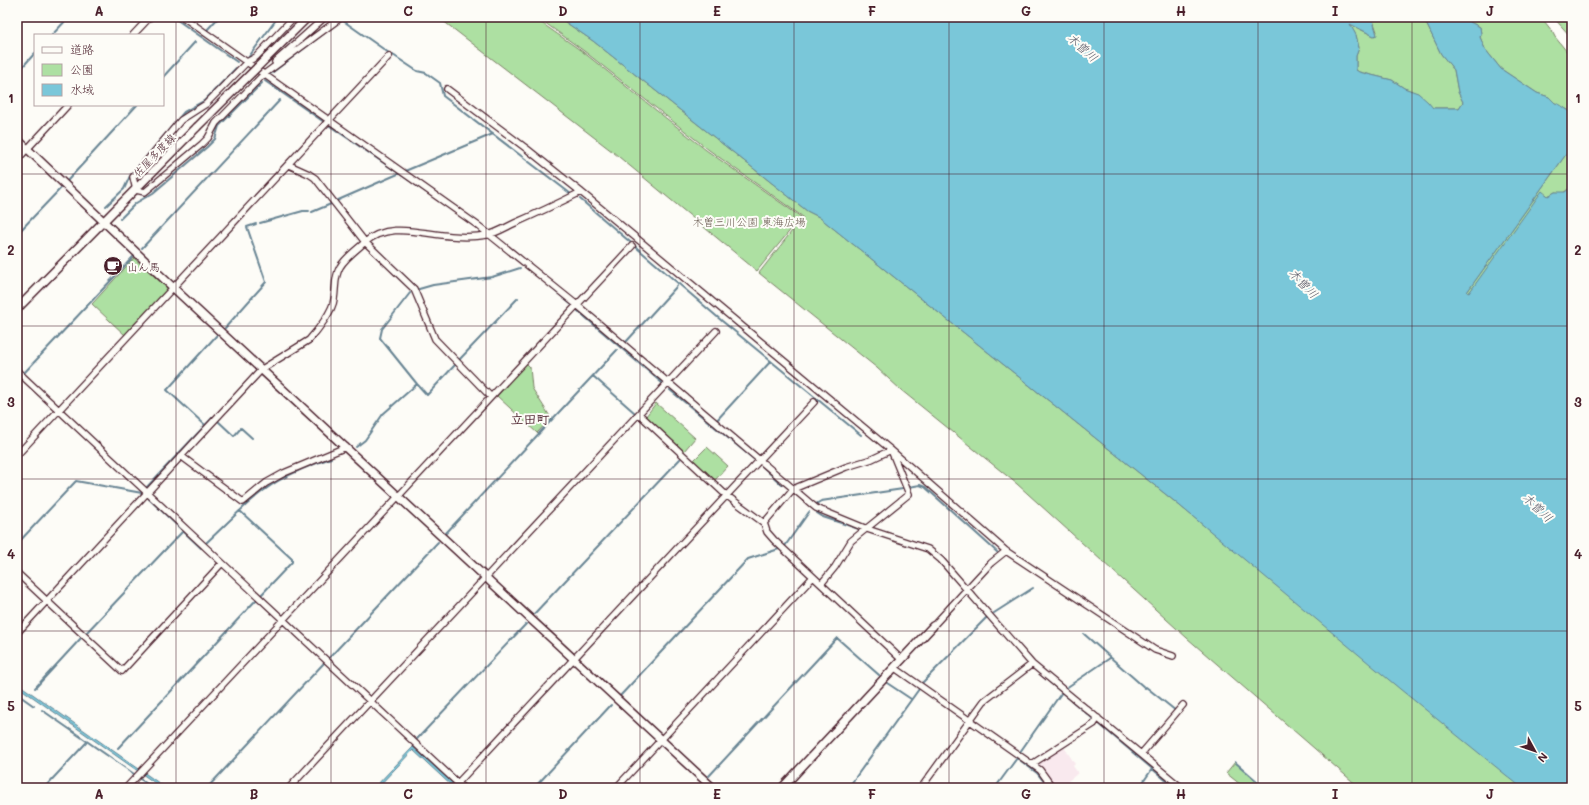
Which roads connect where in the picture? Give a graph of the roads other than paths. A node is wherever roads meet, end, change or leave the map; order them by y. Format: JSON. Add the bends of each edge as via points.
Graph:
{"nodes":[{"id":1,"x":150,"y":17,"type":"edge"},
{"id":2,"x":183,"y":17,"type":"edge"},
{"id":3,"x":294,"y":17,"type":"edge"},
{"id":4,"x":308,"y":17,"type":"edge"},
{"id":5,"x":325,"y":17,"type":"edge"},
{"id":6,"x":339,"y":18,"type":"dead end"},
{"id":7,"x":134,"y":34,"type":"edge"},
{"id":8,"x":389,"y":56,"type":"dead end"},
{"id":9,"x":247,"y":62,"type":"junction"},
{"id":10,"x":263,"y":74,"type":"junction"},
{"id":11,"x":447,"y":89,"type":"dead end"},
{"id":12,"x":67,"y":106,"type":"edge"},
{"id":13,"x":330,"y":121,"type":"junction"},
{"id":14,"x":17,"y":138,"type":"edge"},
{"id":15,"x":28,"y":148,"type":"junction"},
{"id":16,"x":17,"y":160,"type":"edge"},
{"id":17,"x":288,"y":165,"type":"junction"},
{"id":18,"x":136,"y":190,"type":"junction"},
{"id":19,"x":581,"y":192,"type":"junction"},
{"id":20,"x":104,"y":221,"type":"junction"},
{"id":21,"x":489,"y":234,"type":"junction"},
{"id":22,"x":365,"y":242,"type":"junction"},
{"id":23,"x":632,"y":246,"type":"dead end"},
{"id":24,"x":174,"y":287,"type":"junction"},
{"id":25,"x":576,"y":305,"type":"junction"},
{"id":26,"x":17,"y":309,"type":"edge"},
{"id":27,"x":716,"y":331,"type":"dead end"},
{"id":28,"x":262,"y":369,"type":"junction"},
{"id":29,"x":17,"y":372,"type":"edge"},
{"id":30,"x":668,"y":383,"type":"junction"},
{"id":31,"x":491,"y":397,"type":"junction"},
{"id":32,"x":814,"y":402,"type":"dead end"},
{"id":33,"x":59,"y":411,"type":"junction"},
{"id":34,"x":639,"y":414,"type":"junction"},
{"id":35,"x":346,"y":447,"type":"junction"},
{"id":36,"x":891,"y":450,"type":"junction"},
{"id":37,"x":17,"y":455,"type":"edge"},
{"id":38,"x":181,"y":456,"type":"junction"},
{"id":39,"x":759,"y":461,"type":"junction"},
{"id":40,"x":792,"y":489,"type":"junction"},
{"id":41,"x":148,"y":493,"type":"junction"},
{"id":42,"x":726,"y":495,"type":"junction"},
{"id":43,"x":398,"y":496,"type":"junction"},
{"id":44,"x":764,"y":523,"type":"junction"},
{"id":45,"x":867,"y":529,"type":"junction"},
{"id":46,"x":1006,"y":551,"type":"junction"},
{"id":47,"x":222,"y":563,"type":"junction"},
{"id":48,"x":17,"y":573,"type":"edge"},
{"id":49,"x":486,"y":577,"type":"junction"},
{"id":50,"x":813,"y":577,"type":"junction"},
{"id":51,"x":821,"y":584,"type":"junction"},
{"id":52,"x":967,"y":589,"type":"junction"},
{"id":53,"x":47,"y":601,"type":"junction"},
{"id":54,"x":284,"y":620,"type":"junction"},
{"id":55,"x":933,"y":626,"type":"joint"},
{"id":56,"x":17,"y":633,"type":"edge"},
{"id":57,"x":1173,"y":656,"type":"dead end"},
{"id":58,"x":574,"y":660,"type":"junction"},
{"id":59,"x":902,"y":660,"type":"junction"},
{"id":60,"x":1030,"y":665,"type":"junction"},
{"id":61,"x":895,"y":668,"type":"junction"},
{"id":62,"x":370,"y":701,"type":"junction"},
{"id":63,"x":1183,"y":705,"type":"dead end"},
{"id":64,"x":969,"y":720,"type":"junction"},
{"id":65,"x":1096,"y":721,"type":"junction"},
{"id":66,"x":661,"y":740,"type":"junction"},
{"id":67,"x":1141,"y":754,"type":"junction"},
{"id":68,"x":1032,"y":764,"type":"junction"},
{"id":69,"x":456,"y":785,"type":"edge"},
{"id":70,"x":126,"y":788,"type":"edge"},
{"id":71,"x":289,"y":788,"type":"edge"},
{"id":72,"x":463,"y":788,"type":"edge"},
{"id":73,"x":616,"y":788,"type":"edge"},
{"id":74,"x":713,"y":788,"type":"edge"},
{"id":75,"x":782,"y":788,"type":"edge"},
{"id":76,"x":921,"y":788,"type":"edge"},
{"id":77,"x":1053,"y":788,"type":"edge"},
{"id":78,"x":1182,"y":788,"type":"edge"}],
"edges":[{"from":1,"to":7,"type":"street"},
{"from":2,"to":9,"type":"street"},
{"from":3,"to":9,"type":"street","via":[[256,58]]},
{"from":4,"to":18,"type":"street","name":"佐屋多度線","bridge":true},
{"from":5,"to":10,"type":"street"},
{"from":6,"to":10,"type":"street"},
{"from":8,"to":13,"type":"street"},
{"from":9,"to":10,"type":"street"},
{"from":9,"to":18,"type":"street","via":[[206,104],[181,120],[133,177]]},
{"from":10,"to":13,"type":"street"},
{"from":10,"to":18,"type":"street","via":[[216,123],[202,144],[145,192]]},
{"from":11,"to":19,"type":"street"},
{"from":12,"to":15,"type":"street"},
{"from":13,"to":17,"type":"street"},
{"from":13,"to":21,"type":"street"},
{"from":14,"to":15,"type":"street"},
{"from":15,"to":16,"type":"street"},
{"from":15,"to":20,"type":"street"},
{"from":17,"to":22,"type":"street","via":[[315,178]]},
{"from":17,"to":24,"type":"street"},
{"from":18,"to":20,"type":"street","name":"佐屋多度線"},
{"from":19,"to":21,"type":"street","via":[[541,213]]},
{"from":19,"to":36,"type":"street"},
{"from":20,"to":24,"type":"street"},
{"from":20,"to":26,"type":"street","name":"佐屋多度線"},
{"from":21,"to":22,"type":"street","via":[[451,236],[389,231],[381,232]]},
{"from":21,"to":25,"type":"street"},
{"from":22,"to":28,"type":"street","via":[[340,266],[334,300],[329,313],[314,334],[309,340]]},
{"from":22,"to":31,"type":"street","via":[[414,289],[435,339]]},
{"from":23,"to":25,"type":"street"},
{"from":24,"to":28,"type":"street"},
{"from":24,"to":33,"type":"street"},
{"from":25,"to":30,"type":"street"},
{"from":25,"to":31,"type":"street"},
{"from":27,"to":30,"type":"street"},
{"from":28,"to":35,"type":"street"},
{"from":28,"to":38,"type":"street"},
{"from":29,"to":33,"type":"street"},
{"from":30,"to":34,"type":"street"},
{"from":30,"to":39,"type":"street"},
{"from":31,"to":43,"type":"street"},
{"from":32,"to":39,"type":"street"},
{"from":33,"to":37,"type":"street"},
{"from":33,"to":41,"type":"street"},
{"from":34,"to":42,"type":"street"},
{"from":34,"to":49,"type":"street"},
{"from":35,"to":38,"type":"street","via":[[284,473],[266,483],[243,502]]},
{"from":35,"to":43,"type":"street"},
{"from":36,"to":40,"type":"street"},
{"from":36,"to":45,"type":"street","via":[[909,494]]},
{"from":36,"to":46,"type":"street"},
{"from":38,"to":41,"type":"street"},
{"from":39,"to":40,"type":"street"},
{"from":39,"to":42,"type":"street"},
{"from":40,"to":44,"type":"street"},
{"from":40,"to":45,"type":"street","via":[[816,508]]},
{"from":41,"to":47,"type":"street"},
{"from":41,"to":53,"type":"street"},
{"from":42,"to":44,"type":"street"},
{"from":42,"to":58,"type":"street"},
{"from":43,"to":49,"type":"street"},
{"from":43,"to":54,"type":"street"},
{"from":44,"to":50,"type":"street","via":[[774,540]]},
{"from":45,"to":51,"type":"street","via":[[851,541]]},
{"from":45,"to":52,"type":"street","via":[[928,549],[942,560]]},
{"from":46,"to":52,"type":"street"},
{"from":46,"to":57,"type":"street","via":[[1155,650]]},
{"from":47,"to":53,"type":"street","via":[[122,671]]},
{"from":47,"to":54,"type":"street"},
{"from":48,"to":53,"type":"street"},
{"from":49,"to":58,"type":"street"},
{"from":49,"to":62,"type":"street"},
{"from":50,"to":51,"type":"street"},
{"from":50,"to":66,"type":"street"},
{"from":51,"to":59,"type":"street"},
{"from":52,"to":55,"type":"street"},
{"from":52,"to":60,"type":"street"},
{"from":53,"to":56,"type":"street"},
{"from":54,"to":62,"type":"street"},
{"from":54,"to":70,"type":"street"},
{"from":55,"to":59,"type":"street"},
{"from":58,"to":66,"type":"street"},
{"from":58,"to":69,"type":"street"},
{"from":59,"to":61,"type":"street"},
{"from":60,"to":64,"type":"street","via":[[984,701]]},
{"from":60,"to":65,"type":"street"},
{"from":61,"to":64,"type":"street"},
{"from":61,"to":75,"type":"street"},
{"from":62,"to":69,"type":"street"},
{"from":62,"to":71,"type":"street"},
{"from":63,"to":67,"type":"street"},
{"from":64,"to":68,"type":"street"},
{"from":64,"to":76,"type":"street"},
{"from":65,"to":67,"type":"street"},
{"from":65,"to":68,"type":"street"},
{"from":66,"to":73,"type":"street"},
{"from":66,"to":74,"type":"street"},
{"from":67,"to":78,"type":"street"},
{"from":68,"to":77,"type":"street","via":[[1040,770]]},
{"from":69,"to":72,"type":"street"}]}
